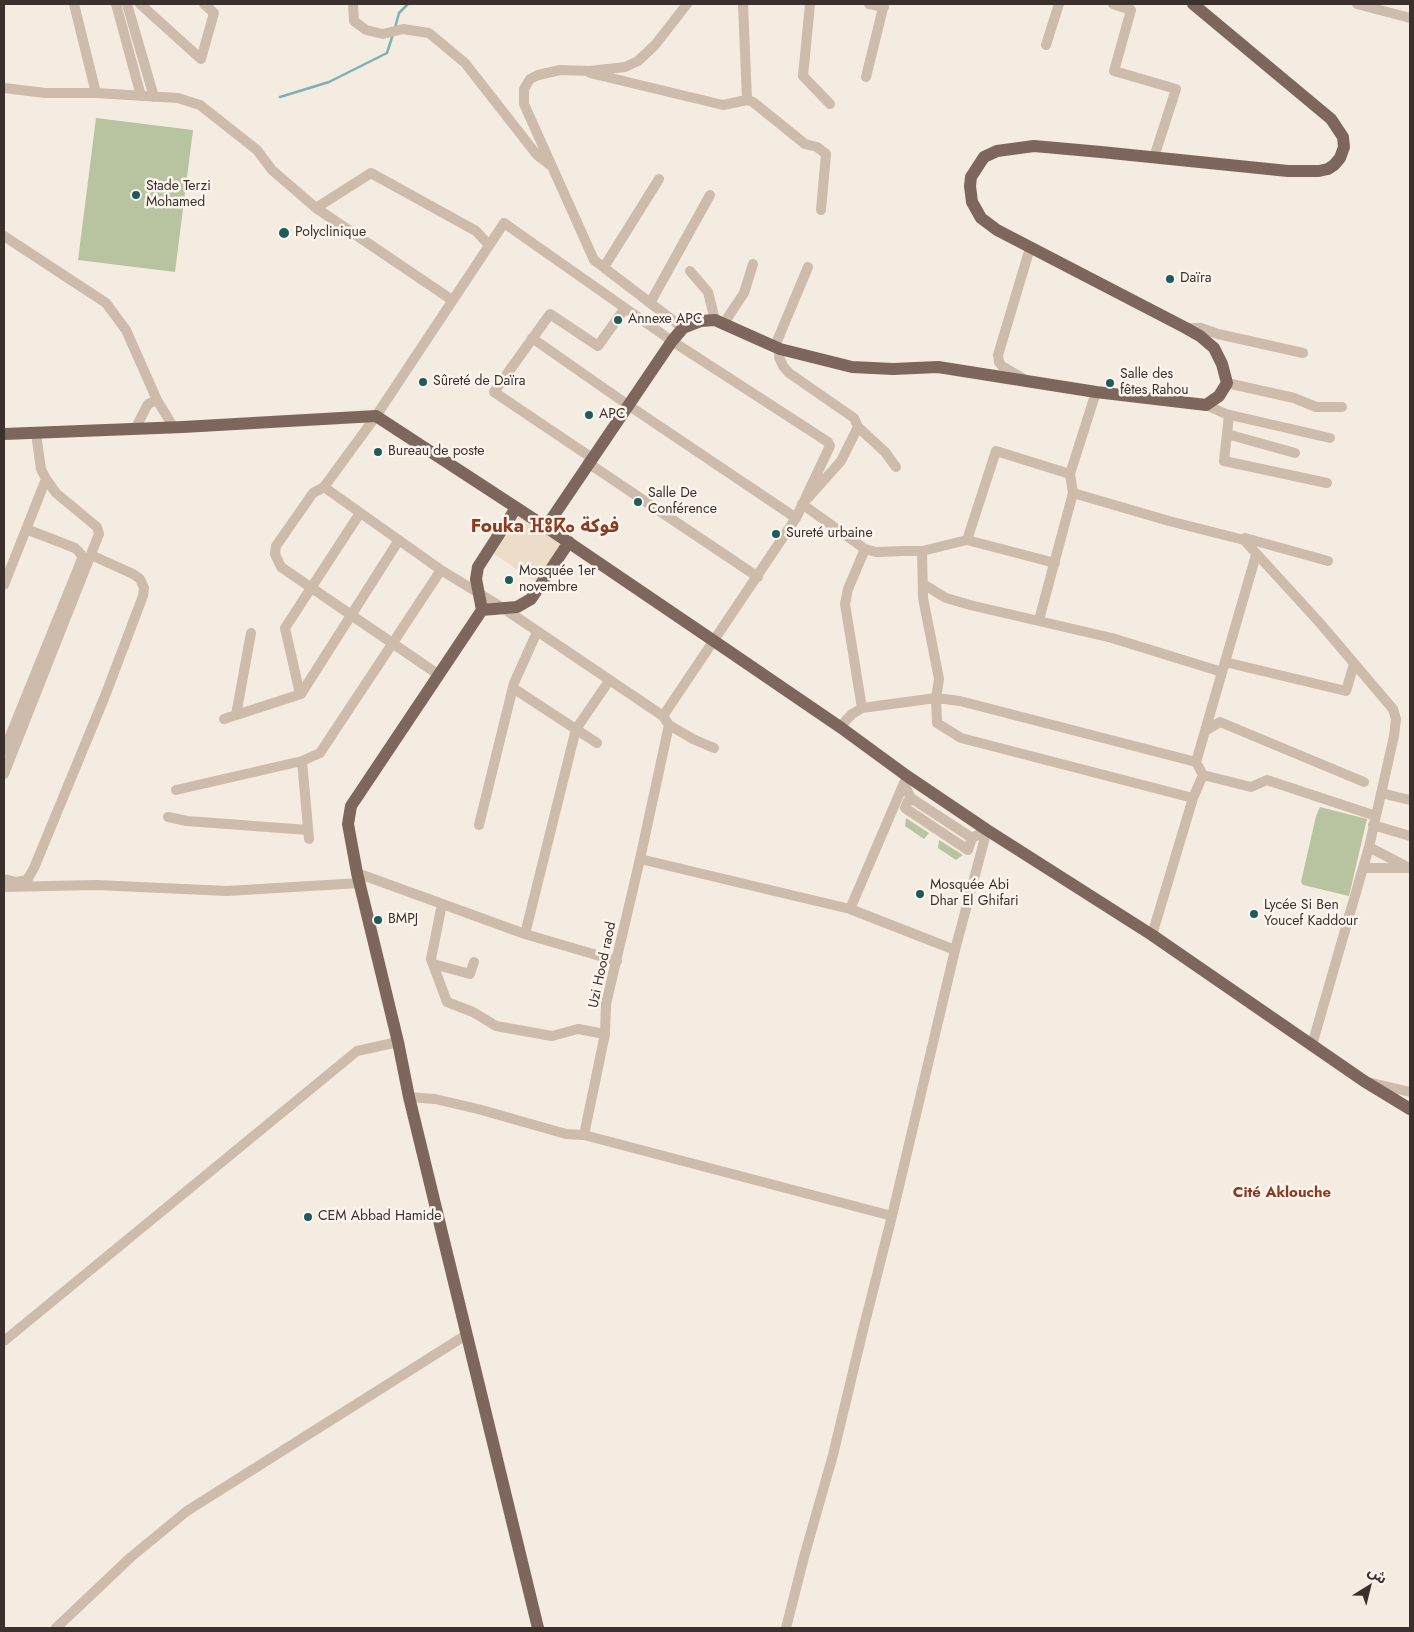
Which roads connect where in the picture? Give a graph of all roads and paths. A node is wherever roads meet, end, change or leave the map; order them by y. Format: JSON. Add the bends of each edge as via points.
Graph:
{"nodes":[{"id":1,"x":74,"y":4,"type":"edge"},
{"id":2,"x":116,"y":4,"type":"edge"},
{"id":3,"x":127,"y":4,"type":"edge"},
{"id":4,"x":140,"y":4,"type":"edge"},
{"id":5,"x":206,"y":4,"type":"edge"},
{"id":6,"x":353,"y":4,"type":"edge"},
{"id":7,"x":688,"y":4,"type":"edge"},
{"id":8,"x":743,"y":4,"type":"edge"},
{"id":9,"x":810,"y":4,"type":"edge"},
{"id":10,"x":868,"y":4,"type":"edge"},
{"id":11,"x":1059,"y":4,"type":"edge"},
{"id":12,"x":1114,"y":4,"type":"edge"},
{"id":13,"x":1193,"y":4,"type":"edge"},
{"id":14,"x":1357,"y":4,"type":"edge"},
{"id":15,"x":884,"y":6,"type":"edge"},
{"id":16,"x":1410,"y":18,"type":"edge"},
{"id":17,"x":1046,"y":45,"type":"dead end"},
{"id":18,"x":579,"y":70,"type":"junction"},
{"id":19,"x":866,"y":77,"type":"dead end"},
{"id":20,"x":4,"y":88,"type":"edge"},
{"id":21,"x":96,"y":93,"type":"junction"},
{"id":22,"x":141,"y":96,"type":"junction"},
{"id":23,"x":154,"y":96,"type":"junction"},
{"id":24,"x":747,"y":100,"type":"junction"},
{"id":25,"x":830,"y":104,"type":"dead end"},
{"id":26,"x":1156,"y":151,"type":"dead end"},
{"id":27,"x":552,"y":166,"type":"junction"},
{"id":28,"x":660,"y":179,"type":"dead end"},
{"id":29,"x":710,"y":195,"type":"dead end"},
{"id":30,"x":316,"y":208,"type":"junction"},
{"id":31,"x":821,"y":210,"type":"dead end"},
{"id":32,"x":4,"y":236,"type":"edge"},
{"id":33,"x":489,"y":245,"type":"junction"},
{"id":34,"x":1030,"y":248,"type":"junction"},
{"id":35,"x":753,"y":264,"type":"dead end"},
{"id":36,"x":808,"y":267,"type":"dead end"},
{"id":37,"x":604,"y":268,"type":"junction"},
{"id":38,"x":690,"y":271,"type":"dead end"},
{"id":39,"x":452,"y":300,"type":"junction"},
{"id":40,"x":650,"y":303,"type":"junction"},
{"id":41,"x":626,"y":308,"type":"junction"},
{"id":42,"x":719,"y":321,"type":"junction"},
{"id":43,"x":683,"y":328,"type":"junction"},
{"id":44,"x":1186,"y":328,"type":"junction"},
{"id":45,"x":532,"y":338,"type":"junction"},
{"id":46,"x":672,"y":341,"type":"junction"},
{"id":47,"x":778,"y":347,"type":"junction"},
{"id":48,"x":1303,"y":353,"type":"dead end"},
{"id":49,"x":1027,"y":381,"type":"junction"},
{"id":50,"x":1227,"y":383,"type":"junction"},
{"id":51,"x":1096,"y":392,"type":"junction"},
{"id":52,"x":157,"y":400,"type":"junction"},
{"id":53,"x":628,"y":405,"type":"junction"},
{"id":54,"x":1206,"y":405,"type":"junction"},
{"id":55,"x":1342,"y":407,"type":"dead end"},
{"id":56,"x":1229,"y":415,"type":"junction"},
{"id":57,"x":376,"y":416,"type":"junction"},
{"id":58,"x":858,"y":427,"type":"junction"},
{"id":59,"x":174,"y":428,"type":"junction"},
{"id":60,"x":136,"y":429,"type":"junction"},
{"id":61,"x":36,"y":433,"type":"junction"},
{"id":62,"x":4,"y":434,"type":"edge"},
{"id":63,"x":1227,"y":434,"type":"junction"},
{"id":64,"x":1330,"y":438,"type":"dead end"},
{"id":65,"x":1295,"y":452,"type":"dead end"},
{"id":66,"x":590,"y":460,"type":"junction"},
{"id":67,"x":896,"y":467,"type":"dead end"},
{"id":68,"x":1070,"y":474,"type":"junction"},
{"id":69,"x":46,"y":479,"type":"junction"},
{"id":70,"x":1327,"y":483,"type":"dead end"},
{"id":71,"x":324,"y":488,"type":"junction"},
{"id":72,"x":1074,"y":493,"type":"junction"},
{"id":73,"x":802,"y":504,"type":"junction"},
{"id":74,"x":516,"y":508,"type":"junction"},
{"id":75,"x":360,"y":513,"type":"junction"},
{"id":76,"x":796,"y":518,"type":"junction"},
{"id":77,"x":546,"y":527,"type":"junction"},
{"id":78,"x":26,"y":529,"type":"junction"},
{"id":79,"x":399,"y":540,"type":"junction"},
{"id":80,"x":967,"y":540,"type":"junction"},
{"id":81,"x":1244,"y":540,"type":"junction"},
{"id":82,"x":569,"y":542,"type":"junction"},
{"id":83,"x":865,"y":549,"type":"junction"},
{"id":84,"x":922,"y":552,"type":"junction"},
{"id":85,"x":91,"y":555,"type":"junction"},
{"id":86,"x":1256,"y":555,"type":"junction"},
{"id":87,"x":1328,"y":560,"type":"dead end"},
{"id":88,"x":1054,"y":563,"type":"junction"},
{"id":89,"x":441,"y":570,"type":"junction"},
{"id":90,"x":758,"y":577,"type":"junction"},
{"id":91,"x":923,"y":584,"type":"junction"},
{"id":92,"x":4,"y":585,"type":"edge"},
{"id":93,"x":313,"y":588,"type":"junction"},
{"id":94,"x":478,"y":592,"type":"junction"},
{"id":95,"x":503,"y":608,"type":"junction"},
{"id":96,"x":482,"y":610,"type":"junction"},
{"id":97,"x":352,"y":615,"type":"junction"},
{"id":98,"x":1039,"y":620,"type":"junction"},
{"id":99,"x":536,"y":632,"type":"junction"},
{"id":100,"x":251,"y":633,"type":"dead end"},
{"id":101,"x":714,"y":641,"type":"junction"},
{"id":102,"x":393,"y":643,"type":"junction"},
{"id":103,"x":1225,"y":662,"type":"junction"},
{"id":104,"x":1354,"y":664,"type":"junction"},
{"id":105,"x":1222,"y":672,"type":"junction"},
{"id":106,"x":439,"y":675,"type":"junction"},
{"id":107,"x":609,"y":681,"type":"junction"},
{"id":108,"x":513,"y":688,"type":"junction"},
{"id":109,"x":300,"y":694,"type":"junction"},
{"id":110,"x":936,"y":698,"type":"junction"},
{"id":111,"x":862,"y":708,"type":"junction"},
{"id":112,"x":236,"y":715,"type":"junction"},
{"id":113,"x":224,"y":719,"type":"dead end"},
{"id":114,"x":666,"y":721,"type":"junction"},
{"id":115,"x":840,"y":727,"type":"junction"},
{"id":116,"x":576,"y":730,"type":"junction"},
{"id":117,"x":1206,"y":731,"type":"junction"},
{"id":118,"x":597,"y":743,"type":"dead end"},
{"id":119,"x":714,"y":748,"type":"dead end"},
{"id":120,"x":4,"y":751,"type":"edge"},
{"id":121,"x":302,"y":761,"type":"junction"},
{"id":122,"x":1196,"y":762,"type":"junction"},
{"id":123,"x":4,"y":774,"type":"edge"},
{"id":124,"x":1203,"y":775,"type":"junction"},
{"id":125,"x":906,"y":780,"type":"junction"},
{"id":126,"x":1364,"y":782,"type":"dead end"},
{"id":127,"x":176,"y":790,"type":"dead end"},
{"id":128,"x":1381,"y":793,"type":"junction"},
{"id":129,"x":1193,"y":798,"type":"junction"},
{"id":130,"x":1410,"y":800,"type":"edge"},
{"id":131,"x":168,"y":817,"type":"dead end"},
{"id":132,"x":1374,"y":820,"type":"junction"},
{"id":133,"x":479,"y":825,"type":"dead end"},
{"id":134,"x":987,"y":830,"type":"junction"},
{"id":135,"x":1410,"y":836,"type":"edge"},
{"id":136,"x":1368,"y":847,"type":"junction"},
{"id":137,"x":640,"y":859,"type":"junction"},
{"id":138,"x":1363,"y":868,"type":"junction"},
{"id":139,"x":1410,"y":868,"type":"edge"},
{"id":140,"x":358,"y":878,"type":"junction"},
{"id":141,"x":4,"y":879,"type":"edge"},
{"id":142,"x":4,"y":887,"type":"edge"},
{"id":143,"x":442,"y":904,"type":"junction"},
{"id":144,"x":850,"y":909,"type":"junction"},
{"id":145,"x":525,"y":934,"type":"junction"},
{"id":146,"x":1152,"y":935,"type":"junction"},
{"id":147,"x":955,"y":950,"type":"junction"},
{"id":148,"x":617,"y":961,"type":"junction"},
{"id":149,"x":474,"y":962,"type":"dead end"},
{"id":150,"x":433,"y":964,"type":"junction"},
{"id":151,"x":605,"y":1034,"type":"junction"},
{"id":152,"x":398,"y":1042,"type":"junction"},
{"id":153,"x":1312,"y":1045,"type":"junction"},
{"id":154,"x":1364,"y":1081,"type":"junction"},
{"id":155,"x":1410,"y":1092,"type":"edge"},
{"id":156,"x":409,"y":1097,"type":"junction"},
{"id":157,"x":1410,"y":1109,"type":"edge"},
{"id":158,"x":584,"y":1135,"type":"junction"},
{"id":159,"x":892,"y":1216,"type":"junction"},
{"id":160,"x":466,"y":1335,"type":"junction"},
{"id":161,"x":4,"y":1341,"type":"edge"},
{"id":162,"x":56,"y":1628,"type":"edge"},
{"id":163,"x":538,"y":1628,"type":"edge"},
{"id":164,"x":786,"y":1628,"type":"edge"}],
"edges":[{"from":1,"to":21,"type":"street"},
{"from":2,"to":22,"type":"street"},
{"from":3,"to":23,"type":"street"},
{"from":4,"to":5,"type":"street","via":[[202,58],[214,13]]},
{"from":6,"to":27,"type":"street","via":[[354,21],[366,30],[383,34],[403,29],[429,33],[464,63],[537,155]]},
{"from":7,"to":18,"type":"street","via":[[656,45],[638,61],[625,67]]},
{"from":8,"to":24,"type":"street"},
{"from":9,"to":25,"type":"street","via":[[803,76]]},
{"from":10,"to":15,"type":"street"},
{"from":11,"to":17,"type":"street"},
{"from":12,"to":26,"type":"street","via":[[1131,10],[1114,71],[1176,89]]},
{"from":13,"to":34,"type":"main road","via":[[1331,119],[1343,137],[1340,158],[1328,169],[1304,172],[1034,146],[997,150],[984,157],[971,177],[972,202],[981,218]]},
{"from":14,"to":16,"type":"street"},
{"from":15,"to":19,"type":"street"},
{"from":18,"to":24,"type":"street","via":[[723,105]]},
{"from":18,"to":27,"type":"street","via":[[538,75],[530,79],[524,89],[524,104]]},
{"from":20,"to":21,"type":"street"},
{"from":21,"to":22,"type":"street"},
{"from":22,"to":23,"type":"street"},
{"from":23,"to":30,"type":"street","via":[[178,98],[200,105],[257,150],[272,170]]},
{"from":24,"to":31,"type":"street","via":[[806,144],[826,154]]},
{"from":27,"to":37,"type":"street","via":[[594,260]]},
{"from":28,"to":37,"type":"street"},
{"from":29,"to":40,"type":"street"},
{"from":30,"to":33,"type":"street","via":[[371,173],[476,232]]},
{"from":30,"to":39,"type":"street"},
{"from":32,"to":52,"type":"street","via":[[106,302],[126,330]]},
{"from":33,"to":39,"type":"street"},
{"from":33,"to":41,"type":"street","via":[[504,223]]},
{"from":34,"to":44,"type":"main road"},
{"from":34,"to":49,"type":"street","via":[[998,355],[1002,366]]},
{"from":35,"to":42,"type":"street","via":[[744,293]]},
{"from":36,"to":47,"type":"street"},
{"from":37,"to":40,"type":"street"},
{"from":38,"to":42,"type":"street","via":[[708,292]]},
{"from":39,"to":57,"type":"street"},
{"from":40,"to":43,"type":"street"},
{"from":41,"to":45,"type":"street","via":[[598,346],[550,314]]},
{"from":41,"to":46,"type":"street"},
{"from":42,"to":43,"type":"main road","via":[[701,321]]},
{"from":42,"to":47,"type":"main road"},
{"from":43,"to":46,"type":"main road"},
{"from":44,"to":48,"type":"street","via":[[1201,328]]},
{"from":44,"to":50,"type":"main road","via":[[1214,348]]},
{"from":45,"to":53,"type":"street"},
{"from":45,"to":66,"type":"street","via":[[494,392]]},
{"from":46,"to":53,"type":"main road"},
{"from":46,"to":73,"type":"street","name":"Uzi Hood raod","via":[[828,442],[830,446]]},
{"from":47,"to":49,"type":"main road","via":[[852,367],[938,367]]},
{"from":47,"to":58,"type":"street","via":[[779,357],[789,373],[854,418]]},
{"from":49,"to":51,"type":"main road"},
{"from":50,"to":54,"type":"main road","via":[[1219,396]]},
{"from":50,"to":55,"type":"street","via":[[1294,398],[1316,407]]},
{"from":51,"to":54,"type":"main road"},
{"from":51,"to":68,"type":"street"},
{"from":52,"to":59,"type":"street"},
{"from":52,"to":60,"type":"street","via":[[148,404]]},
{"from":53,"to":66,"type":"main road"},
{"from":53,"to":76,"type":"street"},
{"from":54,"to":56,"type":"street"},
{"from":56,"to":63,"type":"street"},
{"from":56,"to":64,"type":"street"},
{"from":57,"to":59,"type":"main road"},
{"from":57,"to":71,"type":"street"},
{"from":57,"to":74,"type":"main road"},
{"from":58,"to":67,"type":"street"},
{"from":58,"to":73,"type":"street","via":[[841,461]]},
{"from":59,"to":60,"type":"main road"},
{"from":60,"to":61,"type":"main road"},
{"from":61,"to":62,"type":"main road"},
{"from":61,"to":69,"type":"street"},
{"from":63,"to":65,"type":"street"},
{"from":63,"to":70,"type":"street","via":[[1224,461]]},
{"from":66,"to":77,"type":"main road"},
{"from":66,"to":90,"type":"street"},
{"from":68,"to":72,"type":"street"},
{"from":68,"to":80,"type":"street","via":[[996,451]]},
{"from":69,"to":78,"type":"street"},
{"from":69,"to":85,"type":"street","via":[[56,493],[97,527],[99,534]]},
{"from":71,"to":75,"type":"street"},
{"from":71,"to":93,"type":"street","via":[[313,493],[276,546],[274,554],[281,567]]},
{"from":72,"to":81,"type":"street"},
{"from":72,"to":88,"type":"street"},
{"from":73,"to":76,"type":"street","name":"Uzi Hood raod"},
{"from":73,"to":83,"type":"street"},
{"from":74,"to":77,"type":"main road"},
{"from":74,"to":94,"type":"main road","via":[[478,567]]},
{"from":75,"to":79,"type":"street"},
{"from":75,"to":93,"type":"street"},
{"from":76,"to":90,"type":"street","name":"Uzi Hood raod"},
{"from":77,"to":82,"type":"main road"},
{"from":78,"to":92,"type":"street"},
{"from":78,"to":120,"type":"street","via":[[75,548],[82,559]]},
{"from":79,"to":89,"type":"street"},
{"from":79,"to":97,"type":"street"},
{"from":80,"to":84,"type":"street"},
{"from":80,"to":88,"type":"street"},
{"from":81,"to":86,"type":"street"},
{"from":81,"to":87,"type":"street"},
{"from":82,"to":95,"type":"main road","via":[[531,599],[517,607]]},
{"from":82,"to":101,"type":"main road"},
{"from":83,"to":84,"type":"street"},
{"from":83,"to":111,"type":"street","via":[[848,588],[845,604]]},
{"from":84,"to":91,"type":"street"},
{"from":85,"to":123,"type":"street"},
{"from":85,"to":141,"type":"street","via":[[140,579],[143,596],[34,868],[27,880]]},
{"from":86,"to":103,"type":"street"},
{"from":86,"to":104,"type":"street"},
{"from":88,"to":98,"type":"street"},
{"from":89,"to":94,"type":"street"},
{"from":89,"to":102,"type":"street"},
{"from":90,"to":101,"type":"street","name":"Uzi Hood raod"},
{"from":91,"to":98,"type":"street","via":[[946,598]]},
{"from":91,"to":110,"type":"street","via":[[939,679]]},
{"from":93,"to":97,"type":"street"},
{"from":93,"to":109,"type":"street","via":[[285,628]]},
{"from":94,"to":95,"type":"street"},
{"from":94,"to":96,"type":"main road"},
{"from":95,"to":96,"type":"main road"},
{"from":95,"to":99,"type":"street"},
{"from":96,"to":106,"type":"main road"},
{"from":97,"to":102,"type":"street"},
{"from":97,"to":109,"type":"street"},
{"from":98,"to":105,"type":"street","via":[[1112,638]]},
{"from":99,"to":107,"type":"street"},
{"from":99,"to":108,"type":"street"},
{"from":100,"to":112,"type":"street"},
{"from":101,"to":114,"type":"street","name":"Uzi Hood raod"},
{"from":101,"to":115,"type":"main road"},
{"from":102,"to":106,"type":"street"},
{"from":102,"to":121,"type":"street","via":[[320,753]]},
{"from":103,"to":104,"type":"street","via":[[1346,691]]},
{"from":103,"to":105,"type":"street"},
{"from":104,"to":128,"type":"street","via":[[1393,709],[1396,719]]},
{"from":105,"to":117,"type":"street"},
{"from":106,"to":140,"type":"main road","via":[[351,806],[348,824]]},
{"from":107,"to":114,"type":"street"},
{"from":107,"to":116,"type":"street"},
{"from":108,"to":116,"type":"street"},
{"from":108,"to":133,"type":"street"},
{"from":109,"to":112,"type":"street"},
{"from":110,"to":111,"type":"street"},
{"from":110,"to":122,"type":"street","via":[[960,701]]},
{"from":110,"to":129,"type":"street","via":[[938,723],[960,738]]},
{"from":111,"to":115,"type":"street"},
{"from":112,"to":113,"type":"street"},
{"from":114,"to":119,"type":"street"},
{"from":114,"to":137,"type":"street","name":"Uzi Hood raod"},
{"from":115,"to":125,"type":"main road"},
{"from":116,"to":118,"type":"street"},
{"from":116,"to":145,"type":"street"},
{"from":117,"to":122,"type":"street"},
{"from":117,"to":126,"type":"street","via":[[1220,722]]},
{"from":121,"to":127,"type":"street"},
{"from":121,"to":131,"type":"street","via":[[309,834]]},
{"from":122,"to":124,"type":"street"},
{"from":124,"to":129,"type":"street"},
{"from":124,"to":132,"type":"street","via":[[1251,787],[1266,780]]},
{"from":125,"to":134,"type":"main road"},
{"from":125,"to":134,"type":"street","via":[[911,798],[905,808],[968,850],[972,838]]},
{"from":125,"to":144,"type":"street"},
{"from":128,"to":130,"type":"street"},
{"from":128,"to":132,"type":"street"},
{"from":129,"to":146,"type":"street"},
{"from":132,"to":135,"type":"street"},
{"from":132,"to":136,"type":"street"},
{"from":134,"to":146,"type":"main road"},
{"from":134,"to":147,"type":"street"},
{"from":136,"to":138,"type":"street"},
{"from":136,"to":139,"type":"street"},
{"from":137,"to":144,"type":"street"},
{"from":137,"to":148,"type":"street","name":"Uzi Hood raod"},
{"from":138,"to":139,"type":"street"},
{"from":138,"to":153,"type":"street"},
{"from":140,"to":142,"type":"street","via":[[227,891],[96,885]]},
{"from":140,"to":143,"type":"street"},
{"from":140,"to":152,"type":"main road"},
{"from":143,"to":145,"type":"street"},
{"from":143,"to":150,"type":"street","via":[[431,959]]},
{"from":144,"to":147,"type":"street"},
{"from":145,"to":148,"type":"street"},
{"from":146,"to":153,"type":"main road"},
{"from":147,"to":159,"type":"street"},
{"from":148,"to":151,"type":"street","name":"Uzi Hood raod","via":[[606,1004]]},
{"from":149,"to":150,"type":"street","via":[[470,974]]},
{"from":150,"to":151,"type":"street","via":[[447,1002],[496,1026],[552,1036],[578,1029]]},
{"from":151,"to":158,"type":"street","name":"Uzi Hood raod"},
{"from":152,"to":156,"type":"main road"},
{"from":152,"to":161,"type":"street","via":[[357,1051]]},
{"from":153,"to":154,"type":"main road"},
{"from":154,"to":155,"type":"street"},
{"from":154,"to":157,"type":"main road"},
{"from":156,"to":158,"type":"street","via":[[435,1099],[566,1134]]},
{"from":156,"to":160,"type":"main road"},
{"from":158,"to":159,"type":"street"},
{"from":159,"to":164,"type":"street"},
{"from":160,"to":162,"type":"street","via":[[187,1511],[131,1557]]},
{"from":160,"to":163,"type":"main road"}]}
